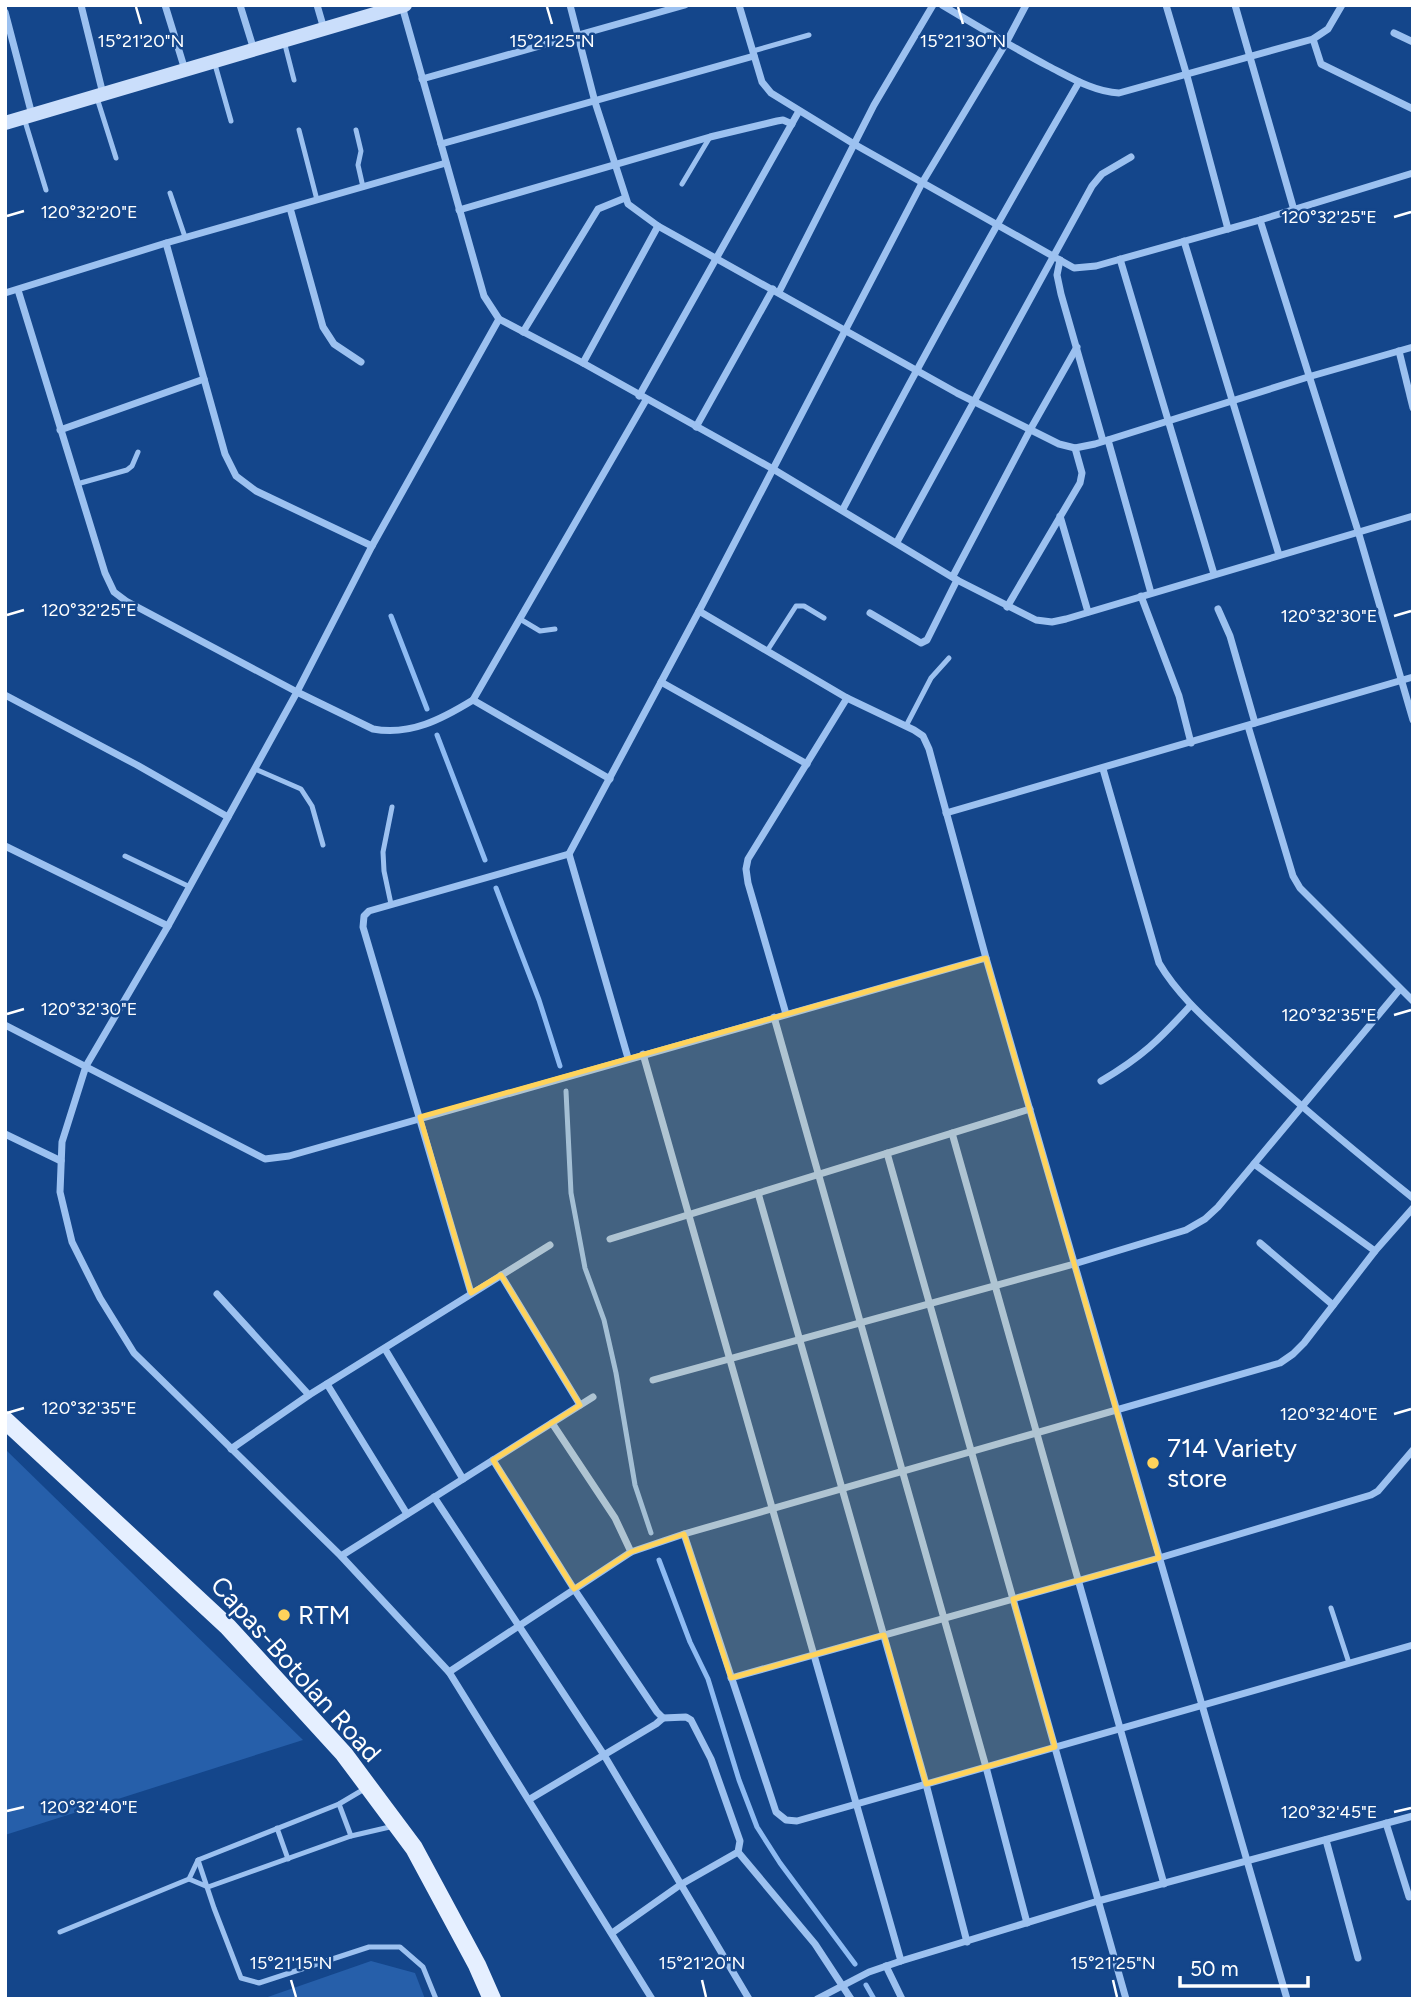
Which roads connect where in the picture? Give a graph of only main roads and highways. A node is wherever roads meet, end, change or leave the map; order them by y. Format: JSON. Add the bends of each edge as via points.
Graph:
{"nodes":[{"id":1,"x":5,"y":1420,"type":"edge"},
{"id":2,"x":492,"y":1999,"type":"edge"}],
"edges":[{"from":1,"to":2,"type":"main road","name":"Capas-Botolan Road","via":[[228,1627],[344,1754],[436,1886]]}]}
